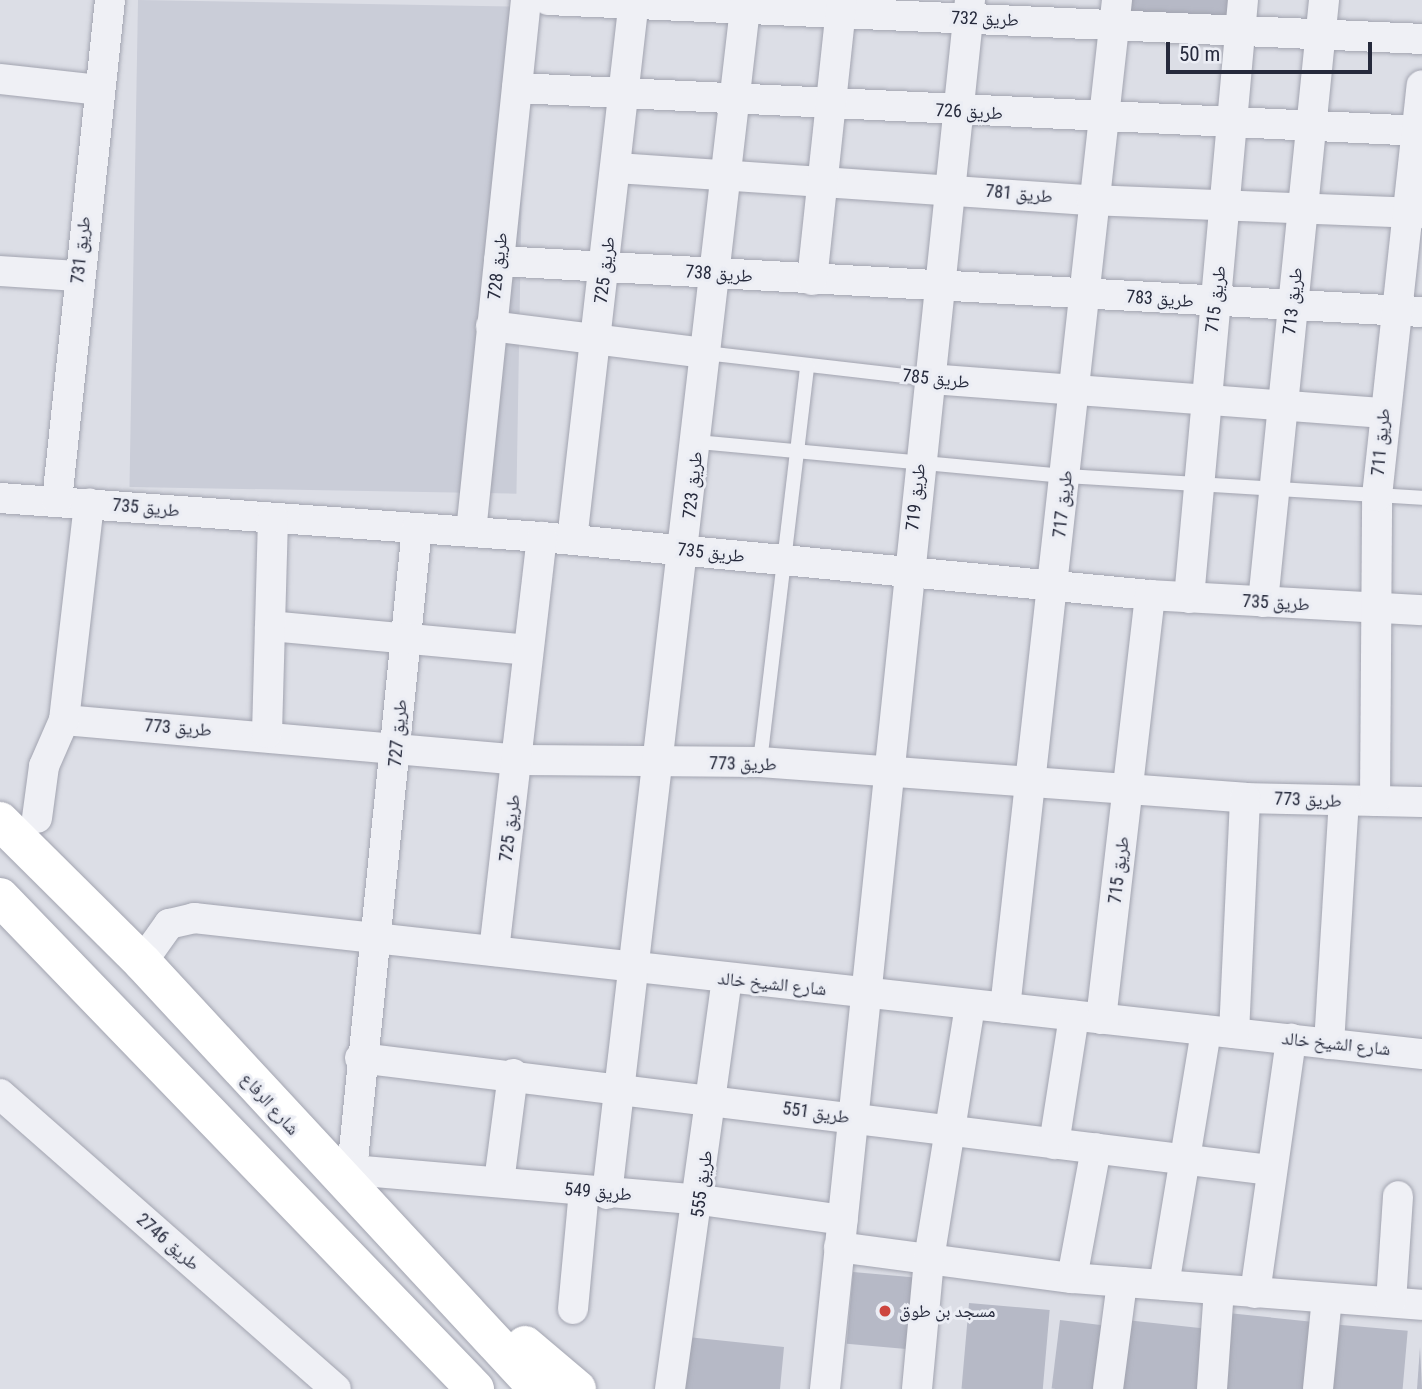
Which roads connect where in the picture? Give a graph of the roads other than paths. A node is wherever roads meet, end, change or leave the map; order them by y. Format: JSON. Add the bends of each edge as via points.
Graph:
{"nodes":[{"id":1,"x":110,"y":0,"type":"edge"},
{"id":2,"x":526,"y":0,"type":"edge"},
{"id":3,"x":548,"y":0,"type":"edge"},
{"id":4,"x":1325,"y":0,"type":"edge"},
{"id":5,"x":634,"y":2,"type":"edge"},
{"id":6,"x":746,"y":4,"type":"edge"},
{"id":7,"x":841,"y":6,"type":"edge"},
{"id":8,"x":969,"y":9,"type":"edge"},
{"id":9,"x":1116,"y":12,"type":"edge"},
{"id":10,"x":1242,"y":14,"type":"edge"},
{"id":11,"x":1321,"y":32,"type":"junction"},
{"id":12,"x":1422,"y":39,"type":"edge"},
{"id":13,"x":0,"y":79,"type":"edge"},
{"id":14,"x":1422,"y":85,"type":"edge"},
{"id":15,"x":517,"y":88,"type":"junction"},
{"id":16,"x":99,"y":90,"type":"junction"},
{"id":17,"x":625,"y":96,"type":"junction"},
{"id":18,"x":733,"y":99,"type":"junction"},
{"id":19,"x":830,"y":106,"type":"junction"},
{"id":20,"x":960,"y":111,"type":"junction"},
{"id":21,"x":1103,"y":118,"type":"junction"},
{"id":22,"x":1233,"y":123,"type":"junction"},
{"id":23,"x":1312,"y":126,"type":"junction"},
{"id":24,"x":1419,"y":131,"type":"edge"},
{"id":25,"x":617,"y":169,"type":"junction"},
{"id":26,"x":724,"y":177,"type":"junction"},
{"id":27,"x":822,"y":183,"type":"junction"},
{"id":28,"x":950,"y":188,"type":"junction"},
{"id":29,"x":1091,"y":200,"type":"junction"},
{"id":30,"x":1228,"y":204,"type":"junction"},
{"id":31,"x":1303,"y":207,"type":"junction"},
{"id":32,"x":1413,"y":213,"type":"edge"},
{"id":33,"x":499,"y":261,"type":"junction"},
{"id":34,"x":607,"y":267,"type":"junction"},
{"id":35,"x":0,"y":271,"type":"edge"},
{"id":36,"x":716,"y":274,"type":"junction"},
{"id":37,"x":78,"y":276,"type":"junction"},
{"id":38,"x":811,"y":280,"type":"junction"},
{"id":39,"x":940,"y":288,"type":"junction"},
{"id":40,"x":1080,"y":294,"type":"junction"},
{"id":41,"x":1214,"y":302,"type":"junction"},
{"id":42,"x":1293,"y":306,"type":"junction"},
{"id":43,"x":1409,"y":312,"type":"edge"},
{"id":44,"x":491,"y":326,"type":"junction"},
{"id":45,"x":596,"y":340,"type":"junction"},
{"id":46,"x":706,"y":353,"type":"junction"},
{"id":47,"x":807,"y":366,"type":"junction"},
{"id":48,"x":930,"y":379,"type":"junction"},
{"id":49,"x":1073,"y":394,"type":"junction"},
{"id":50,"x":1205,"y":400,"type":"junction"},
{"id":51,"x":1282,"y":407,"type":"junction"},
{"id":52,"x":1383,"y":413,"type":"junction"},
{"id":53,"x":698,"y":442,"type":"junction"},
{"id":54,"x":798,"y":453,"type":"junction"},
{"id":55,"x":919,"y":465,"type":"junction"},
{"id":56,"x":1065,"y":476,"type":"junction"},
{"id":57,"x":1198,"y":484,"type":"junction"},
{"id":58,"x":1274,"y":489,"type":"junction"},
{"id":59,"x":1377,"y":496,"type":"junction"},
{"id":60,"x":0,"y":498,"type":"edge"},
{"id":61,"x":1422,"y":498,"type":"edge"},
{"id":62,"x":57,"y":501,"type":"junction"},
{"id":63,"x":89,"y":503,"type":"junction"},
{"id":64,"x":273,"y":518,"type":"junction"},
{"id":65,"x":417,"y":528,"type":"junction"},
{"id":66,"x":471,"y":532,"type":"junction"},
{"id":67,"x":542,"y":537,"type":"junction"},
{"id":68,"x":572,"y":540,"type":"junction"},
{"id":69,"x":686,"y":551,"type":"junction"},
{"id":70,"x":783,"y":560,"type":"junction"},
{"id":71,"x":908,"y":574,"type":"junction"},
{"id":72,"x":1054,"y":587,"type":"junction"},
{"id":73,"x":1150,"y":595,"type":"junction"},
{"id":74,"x":1189,"y":598,"type":"junction"},
{"id":75,"x":1263,"y":602,"type":"junction"},
{"id":76,"x":1375,"y":609,"type":"junction"},
{"id":77,"x":1422,"y":610,"type":"edge"},
{"id":78,"x":270,"y":626,"type":"junction"},
{"id":79,"x":405,"y":640,"type":"junction"},
{"id":80,"x":528,"y":650,"type":"junction"},
{"id":81,"x":64,"y":720,"type":"junction"},
{"id":82,"x":267,"y":733,"type":"junction"},
{"id":83,"x":397,"y":752,"type":"junction"},
{"id":84,"x":518,"y":760,"type":"junction"},
{"id":85,"x":760,"y":762,"type":"junction"},
{"id":86,"x":657,"y":764,"type":"junction"},
{"id":87,"x":892,"y":775,"type":"junction"},
{"id":88,"x":1031,"y":784,"type":"junction"},
{"id":89,"x":1128,"y":790,"type":"junction"},
{"id":90,"x":1245,"y":798,"type":"junction"},
{"id":91,"x":1344,"y":801,"type":"junction"},
{"id":92,"x":1375,"y":801,"type":"junction"},
{"id":93,"x":1422,"y":802,"type":"edge"},
{"id":94,"x":18,"y":819,"type":"edge"},
{"id":95,"x":0,"y":897,"type":"edge"},
{"id":96,"x":377,"y":938,"type":"junction"},
{"id":97,"x":494,"y":951,"type":"junction"},
{"id":98,"x":142,"y":962,"type":"junction"},
{"id":99,"x":631,"y":968,"type":"junction"},
{"id":100,"x":727,"y":979,"type":"junction"},
{"id":101,"x":869,"y":995,"type":"junction"},
{"id":102,"x":970,"y":1004,"type":"junction"},
{"id":103,"x":1005,"y":1008,"type":"junction"},
{"id":104,"x":1088,"y":1017,"type":"junction"},
{"id":105,"x":1220,"y":1032,"type":"junction"},
{"id":106,"x":1291,"y":1040,"type":"junction"},
{"id":107,"x":1329,"y":1044,"type":"junction"},
{"id":108,"x":1422,"y":1054,"type":"edge"},
{"id":109,"x":360,"y":1058,"type":"junction"},
{"id":110,"x":513,"y":1074,"type":"junction"},
{"id":111,"x":619,"y":1085,"type":"junction"},
{"id":112,"x":0,"y":1094,"type":"edge"},
{"id":113,"x":713,"y":1099,"type":"junction"},
{"id":114,"x":855,"y":1118,"type":"junction"},
{"id":115,"x":950,"y":1130,"type":"junction"},
{"id":116,"x":1054,"y":1144,"type":"junction"},
{"id":117,"x":1096,"y":1148,"type":"junction"},
{"id":118,"x":1185,"y":1160,"type":"junction"},
{"id":119,"x":352,"y":1170,"type":"joint"},
{"id":120,"x":1271,"y":1170,"type":"junction"},
{"id":121,"x":499,"y":1182,"type":"junction"},
{"id":122,"x":596,"y":1193,"type":"junction"},
{"id":123,"x":1398,"y":1196,"type":"dead end"},
{"id":124,"x":701,"y":1200,"type":"junction"},
{"id":125,"x":841,"y":1234,"type":"junction"},
{"id":126,"x":929,"y":1259,"type":"junction"},
{"id":127,"x":422,"y":1268,"type":"junction"},
{"id":128,"x":1072,"y":1278,"type":"junction"},
{"id":129,"x":1122,"y":1282,"type":"junction"},
{"id":130,"x":1164,"y":1285,"type":"junction"},
{"id":131,"x":1219,"y":1290,"type":"junction"},
{"id":132,"x":1255,"y":1293,"type":"junction"},
{"id":133,"x":1327,"y":1298,"type":"junction"},
{"id":134,"x":1391,"y":1302,"type":"junction"},
{"id":135,"x":1422,"y":1304,"type":"edge"},
{"id":136,"x":573,"y":1309,"type":"dead end"},
{"id":137,"x":336,"y":1389,"type":"edge"},
{"id":138,"x":475,"y":1389,"type":"edge"},
{"id":139,"x":538,"y":1389,"type":"edge"},
{"id":140,"x":577,"y":1389,"type":"edge"},
{"id":141,"x":670,"y":1389,"type":"edge"},
{"id":142,"x":825,"y":1389,"type":"edge"},
{"id":143,"x":917,"y":1389,"type":"edge"},
{"id":144,"x":1108,"y":1389,"type":"edge"},
{"id":145,"x":1212,"y":1389,"type":"edge"},
{"id":146,"x":1318,"y":1389,"type":"edge"}],
"edges":[{"from":1,"to":16,"type":"street","name":"طريق 731"},
{"from":2,"to":15,"type":"street","name":"طريق 728"},
{"from":3,"to":5,"type":"street","name":"طريق 732"},
{"from":4,"to":11,"type":"street","name":"طريق 713"},
{"from":5,"to":6,"type":"street","name":"طريق 732"},
{"from":5,"to":17,"type":"street","name":"طريق 725"},
{"from":6,"to":7,"type":"street","name":"طريق 732"},
{"from":6,"to":18,"type":"street","name":"طريق 723"},
{"from":7,"to":8,"type":"street","name":"طريق 732"},
{"from":7,"to":19,"type":"street"},
{"from":8,"to":9,"type":"street","name":"طريق 732"},
{"from":8,"to":20,"type":"street","name":"طريق 719"},
{"from":9,"to":10,"type":"street","name":"طريق 732"},
{"from":9,"to":21,"type":"street","name":"طريق 717"},
{"from":10,"to":11,"type":"street","name":"طريق 732"},
{"from":10,"to":22,"type":"street","name":"طريق 715"},
{"from":11,"to":12,"type":"street","name":"طريق 732"},
{"from":11,"to":23,"type":"street","name":"طريق 713"},
{"from":13,"to":16,"type":"street"},
{"from":14,"to":24,"type":"street","name":"طريق 711"},
{"from":15,"to":17,"type":"street","name":"طريق 726"},
{"from":15,"to":33,"type":"street","name":"طريق 728"},
{"from":16,"to":37,"type":"street","name":"طريق 731"},
{"from":17,"to":18,"type":"street","name":"طريق 726"},
{"from":17,"to":25,"type":"street","name":"طريق 725"},
{"from":18,"to":19,"type":"street","name":"طريق 726"},
{"from":18,"to":26,"type":"street","name":"طريق 723"},
{"from":19,"to":20,"type":"street","name":"طريق 726"},
{"from":19,"to":27,"type":"street"},
{"from":20,"to":21,"type":"street","name":"طريق 726"},
{"from":20,"to":28,"type":"street","name":"طريق 719"},
{"from":21,"to":22,"type":"street","name":"طريق 726"},
{"from":21,"to":29,"type":"street","name":"طريق 717"},
{"from":22,"to":23,"type":"street","name":"طريق 726"},
{"from":22,"to":30,"type":"street","name":"طريق 715"},
{"from":23,"to":24,"type":"street","name":"طريق 726"},
{"from":23,"to":31,"type":"street","name":"طريق 713"},
{"from":24,"to":32,"type":"street","name":"طريق 711"},
{"from":25,"to":26,"type":"street","name":"طريق 781"},
{"from":25,"to":34,"type":"street","name":"طريق 725"},
{"from":26,"to":27,"type":"street","name":"طريق 781"},
{"from":26,"to":36,"type":"street","name":"طريق 723"},
{"from":27,"to":28,"type":"street","name":"طريق 781"},
{"from":27,"to":38,"type":"street"},
{"from":28,"to":29,"type":"street","name":"طريق 781"},
{"from":28,"to":39,"type":"street","name":"طريق 719"},
{"from":29,"to":30,"type":"street","name":"طريق 781"},
{"from":29,"to":40,"type":"street","name":"طريق 717"},
{"from":30,"to":31,"type":"street","name":"طريق 781"},
{"from":30,"to":41,"type":"street","name":"طريق 715"},
{"from":31,"to":32,"type":"street","name":"طريق 781"},
{"from":31,"to":42,"type":"street","name":"طريق 713"},
{"from":32,"to":43,"type":"street","name":"طريق 711"},
{"from":33,"to":34,"type":"street","name":"طريق 738"},
{"from":33,"to":44,"type":"street","name":"طريق 728"},
{"from":34,"to":36,"type":"street","name":"طريق 738"},
{"from":34,"to":45,"type":"street","name":"طريق 725"},
{"from":35,"to":37,"type":"street"},
{"from":36,"to":38,"type":"street","name":"طريق 738"},
{"from":36,"to":46,"type":"street","name":"طريق 723"},
{"from":37,"to":62,"type":"street","name":"طريق 731"},
{"from":38,"to":39,"type":"street","name":"طريق 738"},
{"from":39,"to":40,"type":"street","name":"طريق 783"},
{"from":39,"to":48,"type":"street","name":"طريق 719"},
{"from":40,"to":41,"type":"street","name":"طريق 783"},
{"from":40,"to":49,"type":"street","name":"طريق 717"},
{"from":41,"to":42,"type":"street","name":"طريق 783"},
{"from":41,"to":50,"type":"street","name":"طريق 715"},
{"from":42,"to":43,"type":"street","name":"طريق 783"},
{"from":42,"to":51,"type":"street","name":"طريق 713"},
{"from":43,"to":52,"type":"street","name":"طريق 711"},
{"from":44,"to":45,"type":"street","name":"طريق 785"},
{"from":44,"to":66,"type":"street","name":"طريق 728"},
{"from":45,"to":46,"type":"street","name":"طريق 785"},
{"from":45,"to":68,"type":"street","name":"طريق 725"},
{"from":46,"to":47,"type":"lane","name":"طريق 785"},
{"from":46,"to":53,"type":"street","name":"طريق 723"},
{"from":47,"to":48,"type":"lane","name":"طريق 785"},
{"from":47,"to":54,"type":"lane"},
{"from":48,"to":49,"type":"street","name":"طريق 785"},
{"from":48,"to":55,"type":"street","name":"طريق 719"},
{"from":49,"to":50,"type":"street","name":"طريق 785"},
{"from":49,"to":56,"type":"street","name":"طريق 717"},
{"from":50,"to":51,"type":"street","name":"طريق 785"},
{"from":50,"to":57,"type":"street","name":"طريق 715"},
{"from":51,"to":52,"type":"street","name":"طريق 785"},
{"from":51,"to":58,"type":"street","name":"طريق 713"},
{"from":52,"to":59,"type":"street","name":"طريق 711"},
{"from":53,"to":54,"type":"lane"},
{"from":53,"to":69,"type":"street","name":"طريق 723"},
{"from":54,"to":55,"type":"lane"},
{"from":54,"to":70,"type":"lane"},
{"from":55,"to":56,"type":"lane"},
{"from":55,"to":71,"type":"street","name":"طريق 719"},
{"from":56,"to":57,"type":"lane"},
{"from":56,"to":72,"type":"street","name":"طريق 717"},
{"from":57,"to":58,"type":"lane"},
{"from":57,"to":74,"type":"street","name":"طريق 715"},
{"from":58,"to":59,"type":"lane"},
{"from":58,"to":75,"type":"street","name":"طريق 713"},
{"from":59,"to":61,"type":"lane"},
{"from":59,"to":76,"type":"street","name":"طريق 711"},
{"from":60,"to":62,"type":"street","name":"طريق 735"},
{"from":62,"to":63,"type":"street","name":"طريق 735"},
{"from":63,"to":64,"type":"street","name":"طريق 735"},
{"from":63,"to":81,"type":"street"},
{"from":64,"to":65,"type":"street","name":"طريق 735"},
{"from":64,"to":78,"type":"street"},
{"from":65,"to":66,"type":"street","name":"طريق 735"},
{"from":65,"to":79,"type":"street","name":"طريق 727"},
{"from":66,"to":67,"type":"street","name":"طريق 735"},
{"from":67,"to":68,"type":"street","name":"طريق 735"},
{"from":67,"to":80,"type":"street","name":"طريق 725"},
{"from":68,"to":69,"type":"street","name":"طريق 735"},
{"from":69,"to":70,"type":"street","name":"طريق 735"},
{"from":69,"to":86,"type":"street","name":"طريق 723"},
{"from":70,"to":71,"type":"street","name":"طريق 735"},
{"from":70,"to":85,"type":"lane"},
{"from":71,"to":72,"type":"street","name":"طريق 735"},
{"from":71,"to":87,"type":"street","name":"طريق 719"},
{"from":72,"to":73,"type":"street","name":"طريق 735"},
{"from":72,"to":88,"type":"street","name":"طريق 717"},
{"from":73,"to":74,"type":"street","name":"طريق 735"},
{"from":73,"to":89,"type":"street","name":"طريق 715"},
{"from":74,"to":75,"type":"street","name":"طريق 735"},
{"from":75,"to":76,"type":"street","name":"طريق 735"},
{"from":76,"to":77,"type":"street","name":"طريق 735"},
{"from":76,"to":92,"type":"street","name":"طريق 711"},
{"from":78,"to":79,"type":"street"},
{"from":78,"to":82,"type":"street"},
{"from":79,"to":80,"type":"street"},
{"from":79,"to":83,"type":"street","name":"طريق 727"},
{"from":80,"to":84,"type":"street","name":"طريق 725"},
{"from":81,"to":82,"type":"street","name":"طريق 773"},
{"from":81,"to":94,"type":"street"},
{"from":82,"to":83,"type":"street","name":"طريق 773"},
{"from":83,"to":84,"type":"street","name":"طريق 773"},
{"from":83,"to":96,"type":"street","name":"طريق 727"},
{"from":84,"to":86,"type":"street","name":"طريق 773"},
{"from":84,"to":97,"type":"street","name":"طريق 725"},
{"from":85,"to":86,"type":"street","name":"طريق 773"},
{"from":85,"to":87,"type":"street","name":"طريق 773"},
{"from":86,"to":99,"type":"street","name":"طريق 723"},
{"from":87,"to":88,"type":"street","name":"طريق 773"},
{"from":87,"to":101,"type":"street","name":"طريق 719"},
{"from":88,"to":89,"type":"street","name":"طريق 773"},
{"from":88,"to":103,"type":"street","name":"طريق 717"},
{"from":89,"to":90,"type":"street","name":"طريق 773"},
{"from":89,"to":104,"type":"street","name":"طريق 715"},
{"from":90,"to":91,"type":"street","name":"طريق 773"},
{"from":90,"to":105,"type":"street"},
{"from":91,"to":92,"type":"street","name":"طريق 773"},
{"from":91,"to":107,"type":"street"},
{"from":92,"to":93,"type":"street","name":"طريق 773"},
{"from":94,"to":98,"type":"main road","name":"شارع الرفاع"},
{"from":95,"to":138,"type":"main road"},
{"from":96,"to":97,"type":"street","name":"شارع الشيخ خالد"},
{"from":96,"to":98,"type":"street","name":"شارع الشيخ خالد","via":[[194,918],[169,924]]},
{"from":96,"to":109,"type":"street","name":"طريق 727"},
{"from":97,"to":99,"type":"street","name":"شارع الشيخ خالد"},
{"from":98,"to":127,"type":"main road","name":"شارع الرفاع"},
{"from":99,"to":100,"type":"street","name":"شارع الشيخ خالد"},
{"from":99,"to":111,"type":"street","name":"طريق 723"},
{"from":100,"to":101,"type":"street","name":"شارع الشيخ خالد"},
{"from":100,"to":113,"type":"street","name":"طريق 555"},
{"from":101,"to":102,"type":"street","name":"شارع الشيخ خالد"},
{"from":101,"to":114,"type":"street","name":"طريق 719"},
{"from":102,"to":103,"type":"street","name":"شارع الشيخ خالد"},
{"from":102,"to":115,"type":"street"},
{"from":103,"to":104,"type":"street","name":"شارع الشيخ خالد"},
{"from":104,"to":105,"type":"street","name":"شارع الشيخ خالد"},
{"from":104,"to":116,"type":"street","name":"طريق 715"},
{"from":105,"to":106,"type":"street","name":"شارع الشيخ خالد"},
{"from":105,"to":118,"type":"street"},
{"from":106,"to":107,"type":"street","name":"شارع الشيخ خالد"},
{"from":106,"to":120,"type":"street"},
{"from":107,"to":108,"type":"street","name":"شارع الشيخ خالد"},
{"from":109,"to":110,"type":"street","name":"طريق 551"},
{"from":109,"to":119,"type":"street","name":"طريق 727"},
{"from":110,"to":111,"type":"street","name":"طريق 551"},
{"from":110,"to":121,"type":"street"},
{"from":111,"to":113,"type":"street","name":"طريق 551"},
{"from":111,"to":122,"type":"street","name":"طريق 723"},
{"from":112,"to":137,"type":"street","name":"طريق 2746"},
{"from":113,"to":114,"type":"street","name":"طريق 551"},
{"from":113,"to":124,"type":"street","name":"طريق 555"},
{"from":114,"to":115,"type":"street","name":"طريق 551"},
{"from":114,"to":125,"type":"street","name":"طريق 719"},
{"from":115,"to":116,"type":"street","name":"طريق 551"},
{"from":115,"to":126,"type":"street"},
{"from":116,"to":117,"type":"street","name":"طريق 551"},
{"from":117,"to":118,"type":"street","name":"طريق 551"},
{"from":117,"to":128,"type":"street"},
{"from":118,"to":120,"type":"street","name":"طريق 551"},
{"from":118,"to":130,"type":"street"},
{"from":119,"to":121,"type":"street","name":"طريق 549"},
{"from":120,"to":132,"type":"street"},
{"from":121,"to":122,"type":"street","name":"طريق 549"},
{"from":122,"to":124,"type":"street","name":"طريق 549"},
{"from":122,"to":136,"type":"street","name":"طريق 723"},
{"from":123,"to":134,"type":"street"},
{"from":124,"to":125,"type":"street","name":"طريق 549"},
{"from":124,"to":141,"type":"street","name":"طريق 555"},
{"from":125,"to":126,"type":"street","name":"طريق 549"},
{"from":125,"to":142,"type":"street","name":"طريق 719"},
{"from":126,"to":128,"type":"street","name":"طريق 549"},
{"from":126,"to":143,"type":"street"},
{"from":127,"to":139,"type":"main road","name":"شارع الرفاع"},
{"from":127,"to":140,"type":"main road","via":[[502,1324]]},
{"from":128,"to":129,"type":"street","name":"طريق 549"},
{"from":129,"to":130,"type":"street","name":"طريق 549"},
{"from":129,"to":144,"type":"street"},
{"from":130,"to":131,"type":"street","name":"طريق 549"},
{"from":131,"to":132,"type":"street","name":"طريق 549"},
{"from":131,"to":145,"type":"street"},
{"from":132,"to":133,"type":"street","name":"طريق 549"},
{"from":133,"to":134,"type":"street","name":"طريق 549"},
{"from":133,"to":146,"type":"street"},
{"from":134,"to":135,"type":"street","name":"طريق 549"}]}
